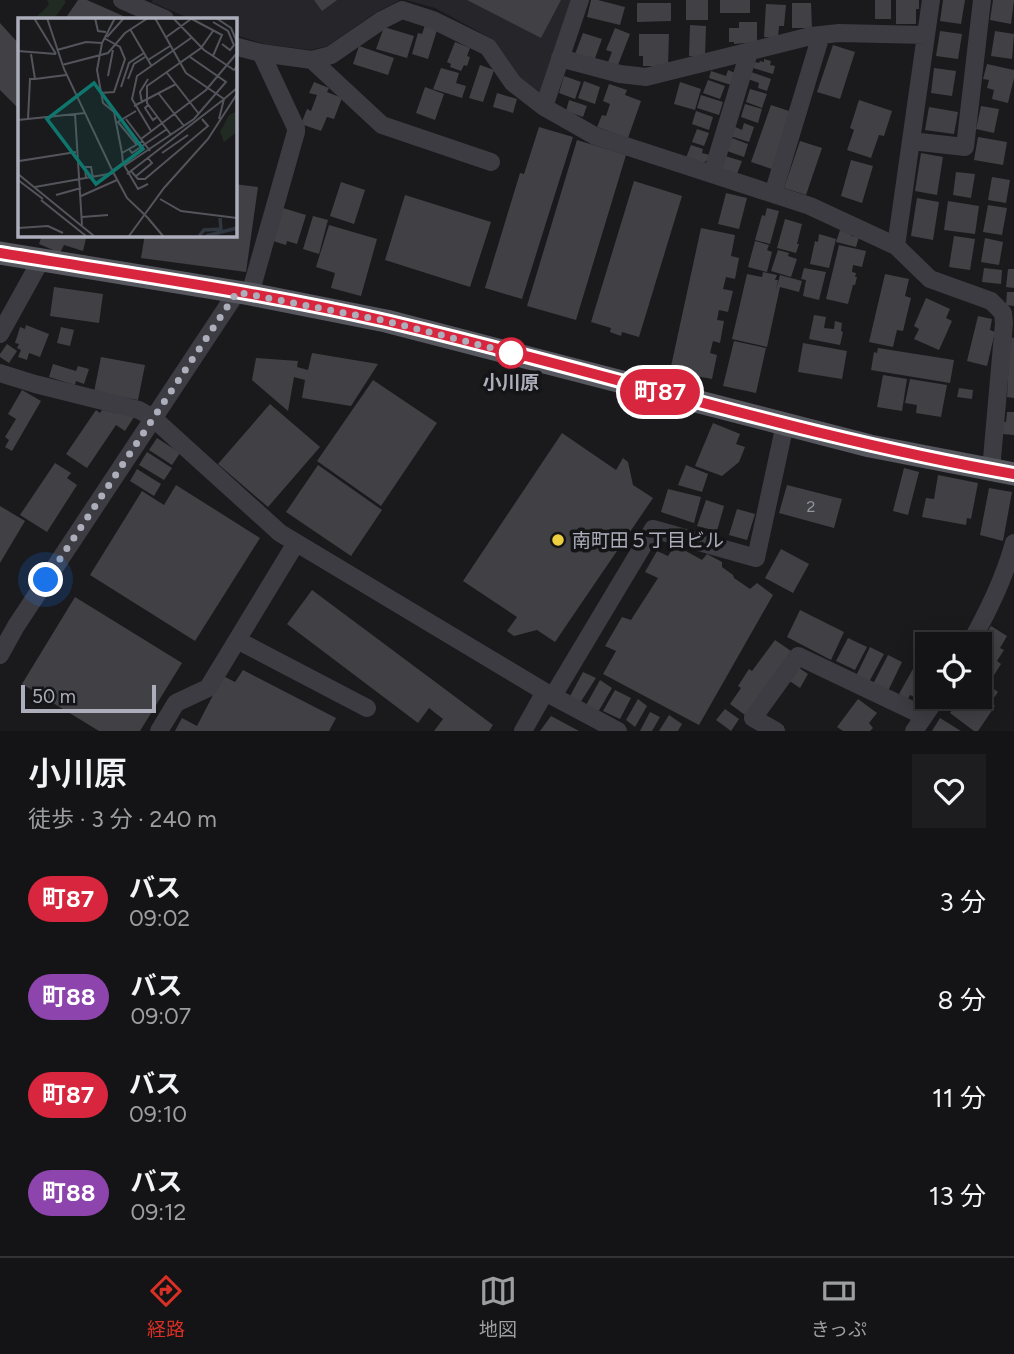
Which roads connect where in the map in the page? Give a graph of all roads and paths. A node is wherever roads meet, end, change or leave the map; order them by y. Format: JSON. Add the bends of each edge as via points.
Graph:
{"nodes":[{"id":1,"x":580,"y":0,"type":"edge"},
{"id":2,"x":931,"y":0,"type":"edge"},
{"id":3,"x":982,"y":0,"type":"edge"},
{"id":4,"x":134,"y":3,"type":"edge"},
{"id":5,"x":163,"y":18,"type":"edge"},
{"id":6,"x":926,"y":34,"type":"junction"},
{"id":7,"x":821,"y":35,"type":"junction"},
{"id":8,"x":236,"y":47,"type":"edge"},
{"id":9,"x":749,"y":52,"type":"junction"},
{"id":10,"x":261,"y":53,"type":"junction"},
{"id":11,"x":560,"y":58,"type":"junction"},
{"id":12,"x":312,"y":60,"type":"junction"},
{"id":13,"x":544,"y":107,"type":"junction"},
{"id":14,"x":911,"y":141,"type":"junction"},
{"id":15,"x":491,"y":162,"type":"dead end"},
{"id":16,"x":712,"y":174,"type":"junction"},
{"id":17,"x":773,"y":194,"type":"junction"},
{"id":18,"x":896,"y":246,"type":"junction"},
{"id":19,"x":0,"y":253,"type":"edge"},
{"id":20,"x":41,"y":260,"type":"junction"},
{"id":21,"x":243,"y":293,"type":"junction"},
{"id":22,"x":1009,"y":314,"type":"edge"},
{"id":23,"x":0,"y":334,"type":"edge"},
{"id":24,"x":0,"y":373,"type":"edge"},
{"id":25,"x":153,"y":418,"type":"junction"},
{"id":26,"x":785,"y":424,"type":"junction"},
{"id":27,"x":1003,"y":472,"type":"edge"},
{"id":28,"x":296,"y":543,"type":"junction"},
{"id":29,"x":1014,"y":543,"type":"edge"},
{"id":30,"x":976,"y":632,"type":"edge"},
{"id":31,"x":237,"y":640,"type":"junction"},
{"id":32,"x":0,"y":655,"type":"edge"},
{"id":33,"x":549,"y":694,"type":"junction"},
{"id":34,"x":367,"y":708,"type":"dead end"},
{"id":35,"x":929,"y":709,"type":"edge"},
{"id":36,"x":917,"y":727,"type":"edge"},
{"id":37,"x":159,"y":731,"type":"edge"},
{"id":38,"x":523,"y":731,"type":"edge"},
{"id":39,"x":618,"y":731,"type":"edge"},
{"id":40,"x":776,"y":731,"type":"edge"}],
"edges":[{"from":1,"to":11,"type":"street"},
{"from":2,"to":6,"type":"street"},
{"from":3,"to":14,"type":"street","via":[[965,147]]},
{"from":4,"to":5,"type":"street"},
{"from":6,"to":7,"type":"street"},
{"from":6,"to":14,"type":"street"},
{"from":7,"to":9,"type":"street"},
{"from":7,"to":17,"type":"street"},
{"from":8,"to":10,"type":"street"},
{"from":9,"to":11,"type":"street","via":[[646,76],[620,75]]},
{"from":9,"to":16,"type":"street"},
{"from":10,"to":12,"type":"street"},
{"from":10,"to":21,"type":"street","via":[[296,132]]},
{"from":11,"to":13,"type":"street"},
{"from":12,"to":13,"type":"street","via":[[331,55],[402,10],[488,47],[513,83]]},
{"from":12,"to":15,"type":"street","via":[[382,125]]},
{"from":13,"to":16,"type":"street","via":[[595,136]]},
{"from":14,"to":18,"type":"street"},
{"from":16,"to":17,"type":"street"},
{"from":17,"to":18,"type":"street","via":[[810,205]]},
{"from":18,"to":22,"type":"street","via":[[930,279],[991,301]]},
{"from":19,"to":20,"type":"main road"},
{"from":20,"to":21,"type":"main road"},
{"from":20,"to":23,"type":"street"},
{"from":21,"to":25,"type":"street"},
{"from":21,"to":26,"type":"main road","via":[[386,321]]},
{"from":22,"to":27,"type":"street","via":[[1004,323]]},
{"from":24,"to":25,"type":"street"},
{"from":25,"to":28,"type":"street"},
{"from":25,"to":32,"type":"street"},
{"from":26,"to":27,"type":"main road"},
{"from":26,"to":33,"type":"street","via":[[756,558],[653,529]]},
{"from":28,"to":31,"type":"street"},
{"from":28,"to":33,"type":"street"},
{"from":29,"to":30,"type":"street"},
{"from":31,"to":34,"type":"street"},
{"from":31,"to":37,"type":"street","via":[[208,688],[176,703]]},
{"from":33,"to":38,"type":"street"},
{"from":33,"to":39,"type":"street"},
{"from":35,"to":36,"type":"street"},
{"from":36,"to":40,"type":"street","via":[[799,656],[753,718]]}]}
